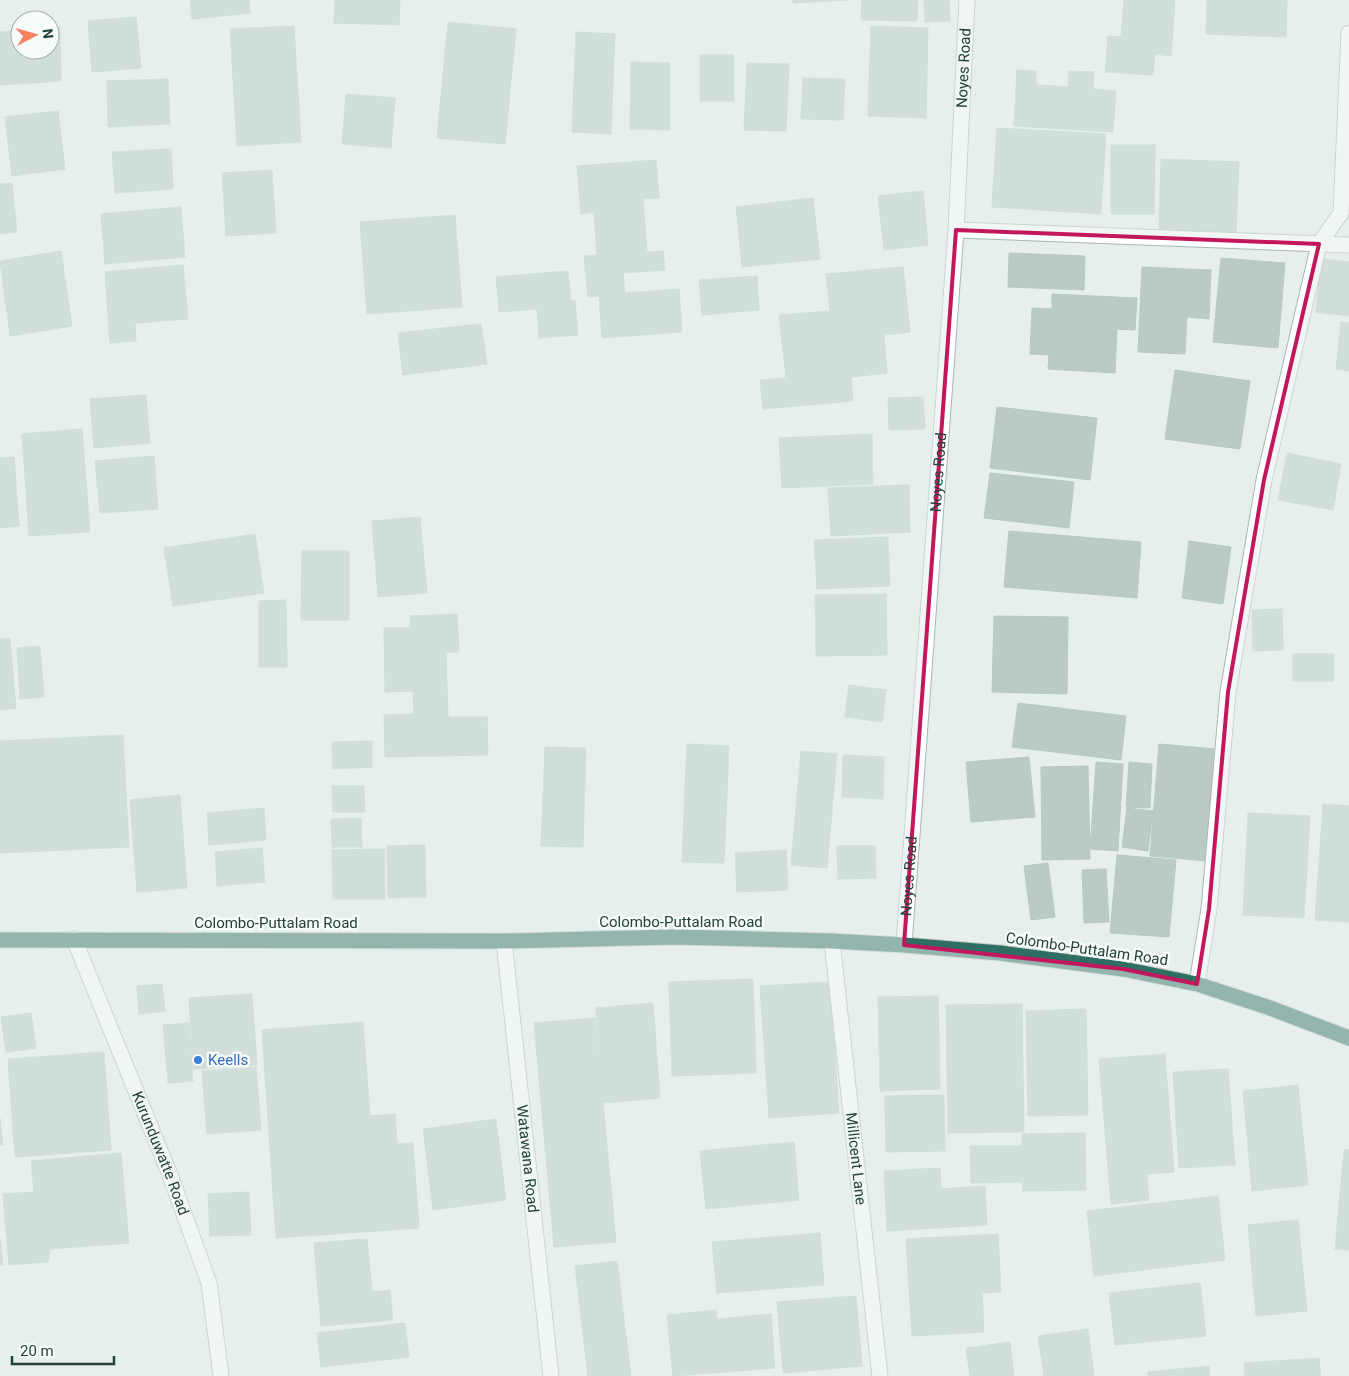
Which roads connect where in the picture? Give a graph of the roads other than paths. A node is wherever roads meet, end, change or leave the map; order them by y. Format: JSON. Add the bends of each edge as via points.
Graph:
{"nodes":[{"id":1,"x":967,"y":0,"type":"edge"},
{"id":2,"x":1349,"y":33,"type":"edge"},
{"id":3,"x":956,"y":230,"type":"junction"},
{"id":4,"x":1320,"y":244,"type":"junction"},
{"id":5,"x":1349,"y":245,"type":"edge"},
{"id":6,"x":74,"y":939,"type":"junction"},
{"id":7,"x":0,"y":940,"type":"edge"},
{"id":8,"x":504,"y":941,"type":"junction"},
{"id":9,"x":832,"y":941,"type":"junction"},
{"id":10,"x":904,"y":945,"type":"junction"},
{"id":11,"x":1197,"y":984,"type":"junction"},
{"id":12,"x":1349,"y":1038,"type":"edge"},
{"id":13,"x":221,"y":1376,"type":"edge"},
{"id":14,"x":551,"y":1376,"type":"edge"},
{"id":15,"x":880,"y":1376,"type":"edge"}],
"edges":[{"from":1,"to":3,"type":"street","name":"Noyes Road"},
{"from":2,"to":4,"type":"street","via":[[1341,213]]},
{"from":3,"to":4,"type":"street"},
{"from":3,"to":10,"type":"street","name":"Noyes Road"},
{"from":4,"to":5,"type":"street"},
{"from":4,"to":11,"type":"street","via":[[1264,480],[1228,692],[1209,909]]},
{"from":6,"to":7,"type":"highway","name":"Colombo-Puttalam Road"},
{"from":6,"to":8,"type":"highway","name":"Colombo-Puttalam Road"},
{"from":6,"to":13,"type":"street","name":"Kurunduwatte Road","via":[[170,1176],[208,1283]]},
{"from":8,"to":9,"type":"highway","name":"Colombo-Puttalam Road","via":[[675,937]]},
{"from":8,"to":14,"type":"street","name":"Watawana Road"},
{"from":9,"to":10,"type":"highway","name":"Colombo-Puttalam Road"},
{"from":9,"to":15,"type":"street","name":"Millicent Lane"},
{"from":10,"to":11,"type":"highway","name":"Colombo-Puttalam Road","via":[[1000,953],[1113,968]]},
{"from":11,"to":12,"type":"highway","name":"Colombo-Puttalam Road"}]}
